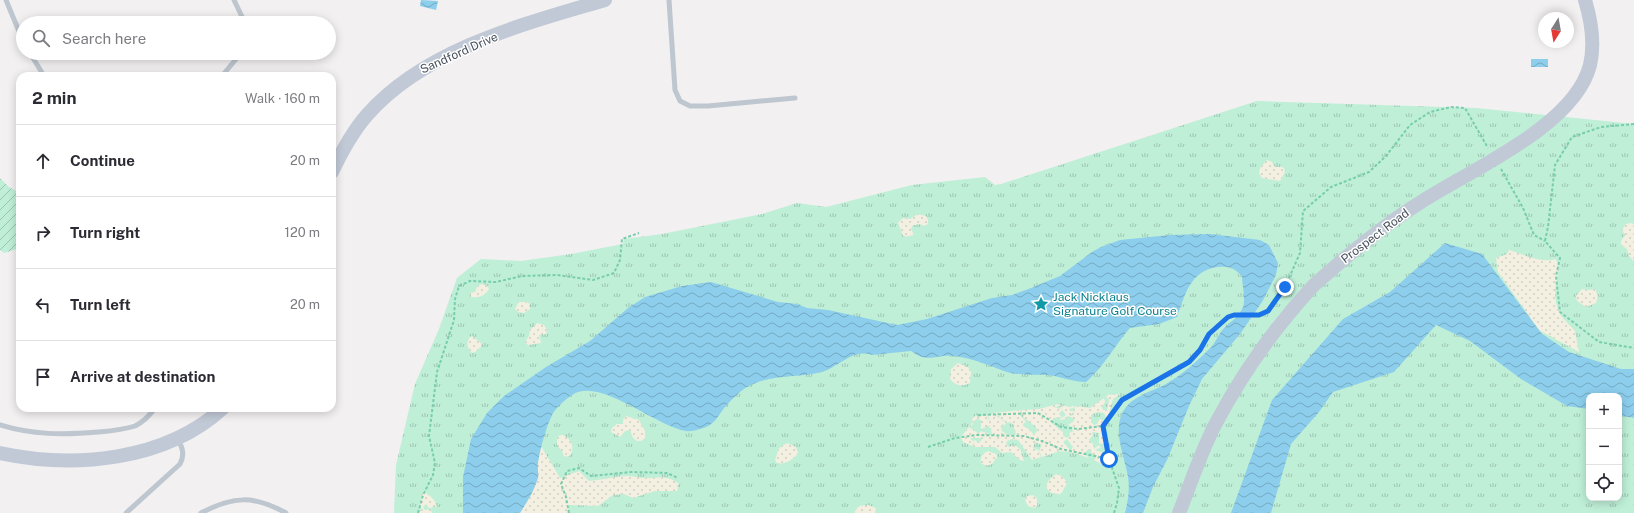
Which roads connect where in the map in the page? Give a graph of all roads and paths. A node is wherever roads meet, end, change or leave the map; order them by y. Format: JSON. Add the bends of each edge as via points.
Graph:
{"nodes":[{"id":1,"x":6,"y":0,"type":"edge"},
{"id":2,"x":234,"y":0,"type":"edge"},
{"id":3,"x":605,"y":0,"type":"edge"},
{"id":4,"x":669,"y":0,"type":"edge"},
{"id":5,"x":1584,"y":0,"type":"edge"},
{"id":6,"x":242,"y":16,"type":"edge"},
{"id":7,"x":16,"y":24,"type":"edge"},
{"id":8,"x":34,"y":60,"type":"edge"},
{"id":9,"x":235,"y":60,"type":"edge"},
{"id":10,"x":42,"y":72,"type":"edge"},
{"id":11,"x":225,"y":72,"type":"edge"},
{"id":12,"x":796,"y":98,"type":"dead end"},
{"id":13,"x":1634,"y":124,"type":"edge"},
{"id":14,"x":1478,"y":129,"type":"dead end"},
{"id":15,"x":336,"y":163,"type":"edge"},
{"id":16,"x":1510,"y":187,"type":"dead end"},
{"id":17,"x":639,"y":233,"type":"dead end"},
{"id":18,"x":1545,"y":241,"type":"junction"},
{"id":19,"x":1634,"y":348,"type":"edge"},
{"id":20,"x":152,"y":412,"type":"edge"},
{"id":21,"x":219,"y":412,"type":"edge"},
{"id":22,"x":978,"y":415,"type":"dead end"},
{"id":23,"x":0,"y":425,"type":"edge"},
{"id":24,"x":1103,"y":426,"type":"junction"},
{"id":25,"x":177,"y":438,"type":"junction"},
{"id":26,"x":928,"y":447,"type":"dead end"},
{"id":27,"x":0,"y":453,"type":"edge"},
{"id":28,"x":1109,"y":459,"type":"junction"},
{"id":29,"x":678,"y":478,"type":"dead end"},
{"id":30,"x":126,"y":513,"type":"edge"},
{"id":31,"x":201,"y":513,"type":"edge"},
{"id":32,"x":286,"y":513,"type":"edge"},
{"id":33,"x":418,"y":513,"type":"edge"},
{"id":34,"x":569,"y":513,"type":"edge"},
{"id":35,"x":1114,"y":513,"type":"edge"},
{"id":36,"x":1179,"y":513,"type":"edge"}],
"edges":[{"from":1,"to":7,"type":"lane"},
{"from":2,"to":6,"type":"lane"},
{"from":3,"to":15,"type":"street","name":"Sandford Drive","via":[[511,30],[419,70],[367,115],[342,150]]},
{"from":4,"to":12,"type":"lane","via":[[675,90],[680,101],[690,106],[708,106]]},
{"from":5,"to":36,"type":"street","name":"Prospect Road","via":[[1590,17],[1590,65],[1574,95],[1548,123],[1521,143],[1421,202],[1363,242],[1315,284],[1253,363],[1215,424]]},
{"from":8,"to":10,"type":"lane"},
{"from":9,"to":11,"type":"lane"},
{"from":13,"to":18,"type":"path","via":[[1601,127],[1572,137],[1555,165]]},
{"from":14,"to":24,"type":"path","via":[[1465,108],[1451,107],[1430,112],[1410,125],[1386,156],[1369,172],[1331,187],[1303,211],[1300,253],[1285,287],[1268,311],[1259,315],[1228,317],[1209,334],[1189,362],[1122,400]]},
{"from":16,"to":18,"type":"path","via":[[1523,208],[1534,235]]},
{"from":17,"to":33,"type":"path","via":[[622,240],[620,260],[614,273],[593,280],[557,275],[522,276],[496,282],[470,281],[459,286],[454,299],[454,320],[437,372],[429,436],[435,463],[433,475],[422,495]]},
{"from":18,"to":19,"type":"path","via":[[1560,258],[1556,276],[1560,312],[1599,342]]},
{"from":20,"to":23,"type":"lane","via":[[134,426],[104,432],[57,434],[29,432]]},
{"from":21,"to":25,"type":"street"},
{"from":22,"to":24,"type":"path","via":[[1038,412],[1062,427],[1078,429]]},
{"from":24,"to":28,"type":"path"},
{"from":25,"to":27,"type":"street","via":[[150,449],[112,458],[40,459]]},
{"from":25,"to":30,"type":"lane","via":[[183,452],[180,464]]},
{"from":26,"to":28,"type":"path","via":[[955,438],[977,435],[1024,436],[1061,449]]},
{"from":28,"to":35,"type":"path","via":[[1119,488]]},
{"from":29,"to":34,"type":"path","via":[[667,473],[631,472],[591,476],[579,468],[567,471],[561,484]]},
{"from":31,"to":32,"type":"lane","via":[[217,504],[234,499],[256,501]]}]}
